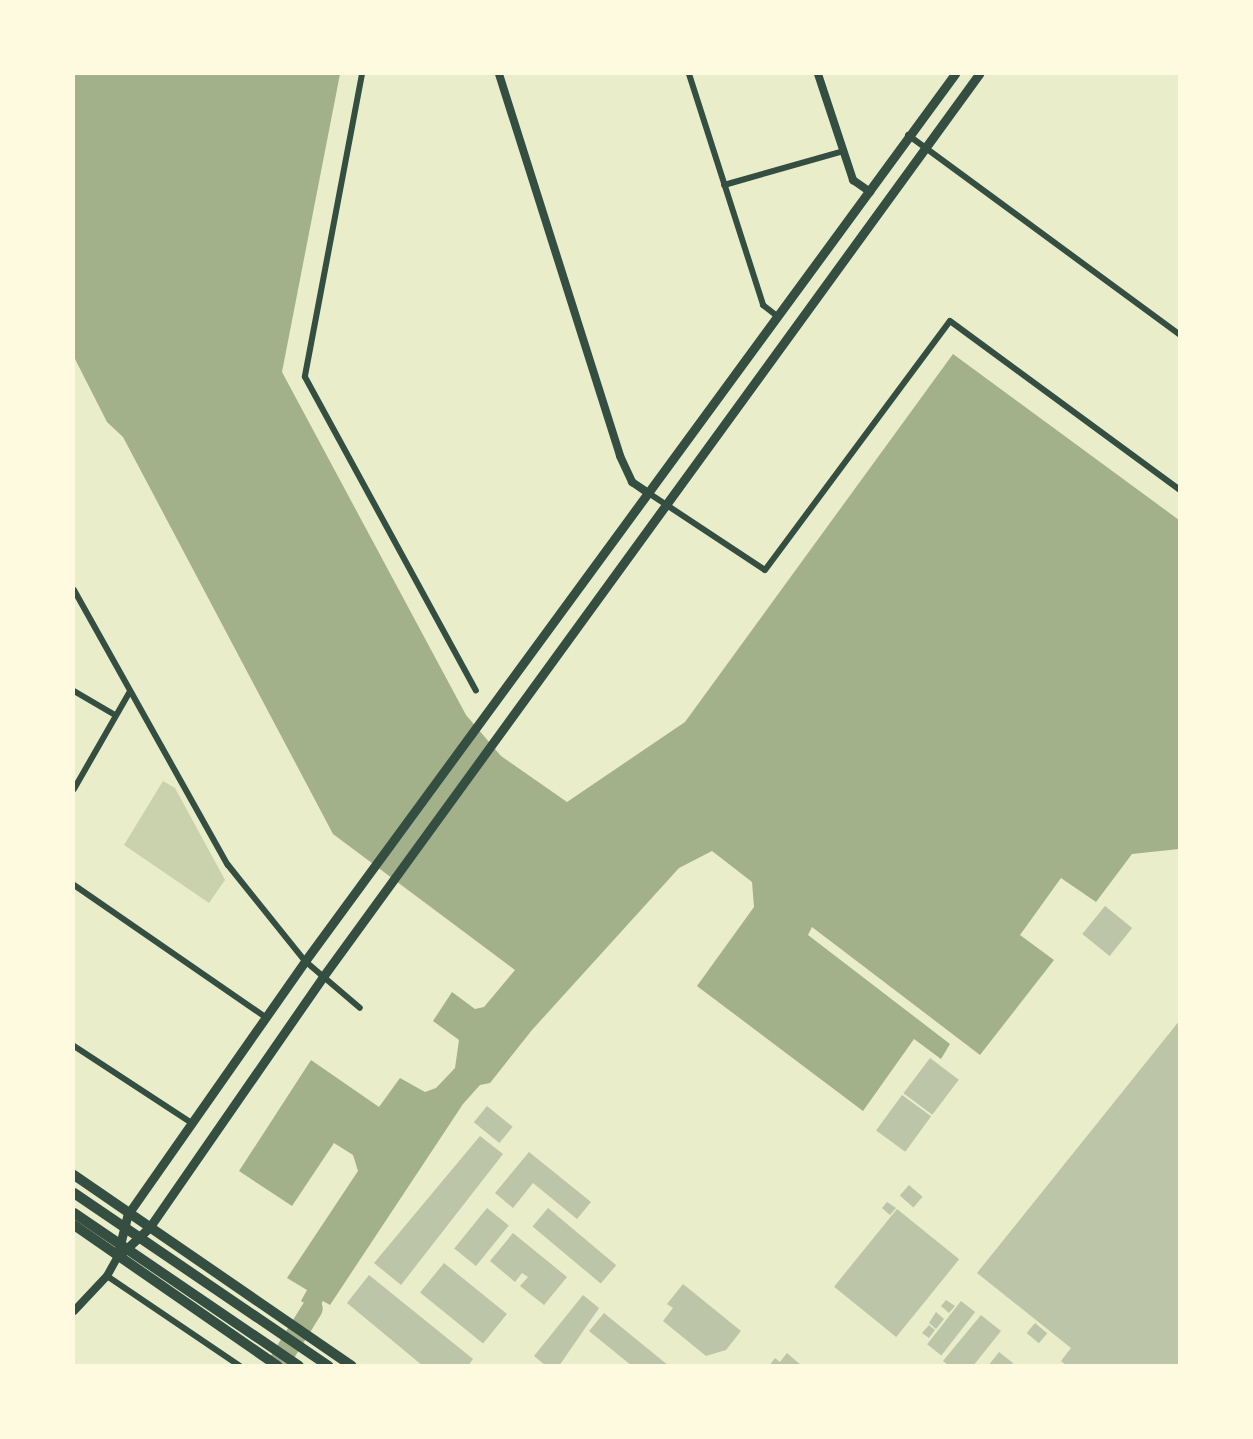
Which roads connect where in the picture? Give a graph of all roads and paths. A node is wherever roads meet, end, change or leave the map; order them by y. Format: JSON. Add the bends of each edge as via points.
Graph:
{"nodes":[{"id":1,"x":362,"y":74,"type":"edge"},
{"id":2,"x":499,"y":74,"type":"edge"},
{"id":3,"x":689,"y":74,"type":"edge"},
{"id":4,"x":818,"y":74,"type":"edge"},
{"id":5,"x":955,"y":74,"type":"edge"},
{"id":6,"x":979,"y":74,"type":"edge"},
{"id":7,"x":908,"y":135,"type":"junction"},
{"id":8,"x":926,"y":149,"type":"junction"},
{"id":9,"x":844,"y":151,"type":"junction"},
{"id":10,"x":724,"y":185,"type":"junction"},
{"id":11,"x":870,"y":192,"type":"junction"},
{"id":12,"x":777,"y":316,"type":"junction"},
{"id":13,"x":1180,"y":335,"type":"edge"},
{"id":14,"x":1180,"y":490,"type":"edge"},
{"id":15,"x":647,"y":492,"type":"junction"},
{"id":16,"x":666,"y":504,"type":"junction"},
{"id":17,"x":74,"y":590,"type":"edge"},
{"id":18,"x":476,"y":690,"type":"dead end"},
{"id":19,"x":74,"y":691,"type":"edge"},
{"id":20,"x":129,"y":694,"type":"junction"},
{"id":21,"x":115,"y":715,"type":"junction"},
{"id":22,"x":74,"y":769,"type":"edge"},
{"id":23,"x":82,"y":773,"type":"junction"},
{"id":24,"x":74,"y":789,"type":"edge"},
{"id":25,"x":74,"y":885,"type":"edge"},
{"id":26,"x":305,"y":961,"type":"junction"},
{"id":27,"x":322,"y":978,"type":"junction"},
{"id":28,"x":360,"y":1008,"type":"dead end"},
{"id":29,"x":267,"y":1018,"type":"junction"},
{"id":30,"x":74,"y":1046,"type":"edge"},
{"id":31,"x":193,"y":1124,"type":"junction"},
{"id":32,"x":74,"y":1175,"type":"edge"},
{"id":33,"x":74,"y":1193,"type":"edge"},
{"id":34,"x":74,"y":1213,"type":"edge"},
{"id":35,"x":128,"y":1214,"type":"junction"},
{"id":36,"x":74,"y":1225,"type":"edge"},
{"id":37,"x":149,"y":1228,"type":"junction"},
{"id":38,"x":117,"y":1258,"type":"junction"},
{"id":39,"x":107,"y":1276,"type":"junction"},
{"id":40,"x":74,"y":1311,"type":"edge"},
{"id":41,"x":268,"y":1362,"type":"edge"},
{"id":42,"x":240,"y":1366,"type":"edge"},
{"id":43,"x":299,"y":1366,"type":"edge"},
{"id":44,"x":329,"y":1366,"type":"edge"},
{"id":45,"x":352,"y":1366,"type":"edge"}],
"edges":[{"from":1,"to":18,"type":"street","via":[[304,377]]},
{"from":2,"to":15,"type":"street","via":[[620,456],[632,482]]},
{"from":3,"to":10,"type":"street"},
{"from":4,"to":9,"type":"street"},
{"from":5,"to":7,"type":"main road"},
{"from":6,"to":8,"type":"main road"},
{"from":7,"to":8,"type":"street"},
{"from":7,"to":11,"type":"main road"},
{"from":8,"to":13,"type":"street"},
{"from":8,"to":16,"type":"main road"},
{"from":9,"to":10,"type":"street"},
{"from":9,"to":11,"type":"street","via":[[853,180]]},
{"from":10,"to":12,"type":"street","via":[[763,305]]},
{"from":11,"to":12,"type":"main road"},
{"from":12,"to":15,"type":"main road"},
{"from":14,"to":16,"type":"street","via":[[950,321],[765,570]]},
{"from":15,"to":16,"type":"street"},
{"from":15,"to":26,"type":"main road"},
{"from":16,"to":27,"type":"main road"},
{"from":17,"to":20,"type":"street"},
{"from":19,"to":21,"type":"street"},
{"from":20,"to":21,"type":"street"},
{"from":20,"to":26,"type":"street","via":[[228,865]]},
{"from":21,"to":23,"type":"street"},
{"from":22,"to":23,"type":"street"},
{"from":23,"to":24,"type":"street"},
{"from":25,"to":29,"type":"street"},
{"from":26,"to":27,"type":"street"},
{"from":26,"to":29,"type":"main road"},
{"from":27,"to":28,"type":"street"},
{"from":27,"to":37,"type":"main road"},
{"from":29,"to":31,"type":"main road"},
{"from":30,"to":31,"type":"street"},
{"from":31,"to":35,"type":"main road"},
{"from":32,"to":35,"type":"highway"},
{"from":33,"to":44,"type":"highway"},
{"from":34,"to":43,"type":"highway"},
{"from":35,"to":37,"type":"highway"},
{"from":35,"to":38,"type":"main road"},
{"from":36,"to":38,"type":"highway"},
{"from":37,"to":38,"type":"main road"},
{"from":37,"to":45,"type":"highway"},
{"from":38,"to":39,"type":"street"},
{"from":38,"to":41,"type":"highway"},
{"from":39,"to":40,"type":"street"},
{"from":39,"to":42,"type":"street"}]}
